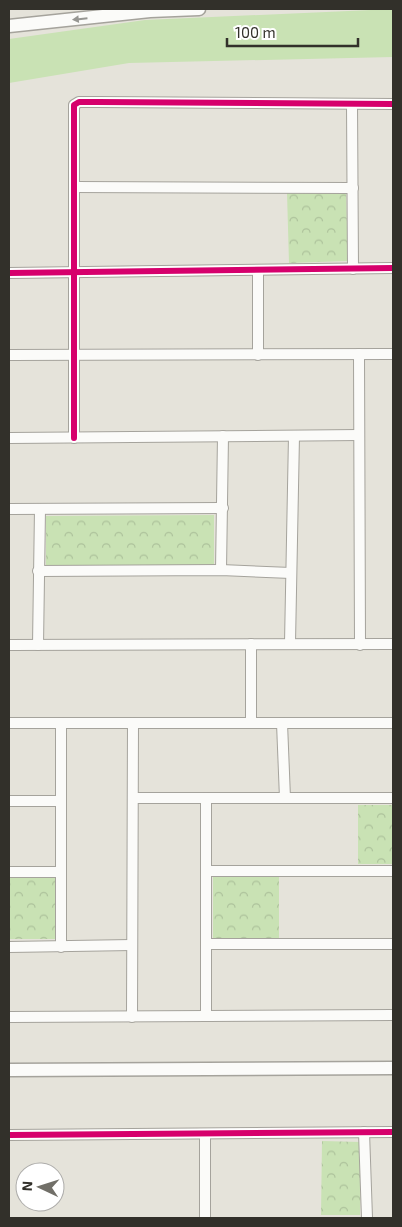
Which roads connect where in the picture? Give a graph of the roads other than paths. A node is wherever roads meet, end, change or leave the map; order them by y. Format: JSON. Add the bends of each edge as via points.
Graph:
{"nodes":[{"id":1,"x":199,"y":9,"type":"edge"},
{"id":2,"x":9,"y":26,"type":"edge"},
{"id":3,"x":352,"y":104,"type":"junction"},
{"id":4,"x":393,"y":104,"type":"edge"},
{"id":5,"x":74,"y":187,"type":"junction"},
{"id":6,"x":353,"y":188,"type":"junction"},
{"id":7,"x":393,"y":268,"type":"edge"},
{"id":8,"x":353,"y":269,"type":"junction"},
{"id":9,"x":258,"y":270,"type":"junction"},
{"id":10,"x":74,"y":272,"type":"junction"},
{"id":11,"x":9,"y":273,"type":"edge"},
{"id":12,"x":359,"y":354,"type":"junction"},
{"id":13,"x":393,"y":354,"type":"edge"},
{"id":14,"x":9,"y":355,"type":"edge"},
{"id":15,"x":258,"y":355,"type":"junction"},
{"id":16,"x":74,"y":356,"type":"junction"},
{"id":17,"x":359,"y":435,"type":"junction"},
{"id":18,"x":223,"y":436,"type":"junction"},
{"id":19,"x":294,"y":436,"type":"junction"},
{"id":20,"x":9,"y":438,"type":"edge"},
{"id":21,"x":74,"y":438,"type":"junction"},
{"id":22,"x":223,"y":508,"type":"junction"},
{"id":23,"x":9,"y":509,"type":"edge"},
{"id":24,"x":40,"y":509,"type":"junction"},
{"id":25,"x":221,"y":570,"type":"junction"},
{"id":26,"x":38,"y":571,"type":"junction"},
{"id":27,"x":291,"y":573,"type":"junction"},
{"id":28,"x":290,"y":643,"type":"junction"},
{"id":29,"x":251,"y":644,"type":"junction"},
{"id":30,"x":393,"y":644,"type":"edge"},
{"id":31,"x":9,"y":645,"type":"edge"},
{"id":32,"x":38,"y":645,"type":"junction"},
{"id":33,"x":360,"y":645,"type":"junction"},
{"id":34,"x":9,"y":723,"type":"edge"},
{"id":35,"x":61,"y":723,"type":"junction"},
{"id":36,"x":133,"y":723,"type":"junction"},
{"id":37,"x":252,"y":723,"type":"junction"},
{"id":38,"x":282,"y":723,"type":"junction"},
{"id":39,"x":393,"y":723,"type":"edge"},
{"id":40,"x":132,"y":798,"type":"junction"},
{"id":41,"x":206,"y":798,"type":"junction"},
{"id":42,"x":285,"y":798,"type":"junction"},
{"id":43,"x":393,"y":798,"type":"edge"},
{"id":44,"x":9,"y":801,"type":"edge"},
{"id":45,"x":61,"y":801,"type":"junction"},
{"id":46,"x":206,"y":871,"type":"junction"},
{"id":47,"x":393,"y":871,"type":"edge"},
{"id":48,"x":9,"y":872,"type":"edge"},
{"id":49,"x":61,"y":872,"type":"junction"},
{"id":50,"x":206,"y":944,"type":"junction"},
{"id":51,"x":393,"y":944,"type":"edge"},
{"id":52,"x":132,"y":945,"type":"junction"},
{"id":53,"x":9,"y":946,"type":"edge"},
{"id":54,"x":61,"y":947,"type":"junction"},
{"id":55,"x":393,"y":1015,"type":"edge"},
{"id":56,"x":9,"y":1016,"type":"edge"},
{"id":57,"x":206,"y":1016,"type":"junction"},
{"id":58,"x":132,"y":1017,"type":"junction"},
{"id":59,"x":393,"y":1068,"type":"edge"},
{"id":60,"x":9,"y":1070,"type":"edge"},
{"id":61,"x":364,"y":1132,"type":"junction"},
{"id":62,"x":393,"y":1132,"type":"edge"},
{"id":63,"x":9,"y":1135,"type":"edge"},
{"id":64,"x":205,"y":1135,"type":"junction"},
{"id":65,"x":205,"y":1218,"type":"edge"},
{"id":66,"x":367,"y":1218,"type":"edge"}],
"edges":[{"from":1,"to":2,"type":"street","one_way":true},
{"from":3,"to":4,"type":"street"},
{"from":3,"to":5,"type":"street","via":[[79,102],[74,105]]},
{"from":3,"to":6,"type":"street"},
{"from":5,"to":6,"type":"street"},
{"from":5,"to":10,"type":"street"},
{"from":6,"to":8,"type":"street"},
{"from":7,"to":8,"type":"street"},
{"from":8,"to":9,"type":"street"},
{"from":9,"to":10,"type":"street"},
{"from":9,"to":15,"type":"street"},
{"from":10,"to":11,"type":"street"},
{"from":10,"to":16,"type":"street"},
{"from":12,"to":13,"type":"street"},
{"from":12,"to":15,"type":"street"},
{"from":12,"to":17,"type":"street"},
{"from":14,"to":16,"type":"street"},
{"from":15,"to":16,"type":"street"},
{"from":16,"to":21,"type":"street"},
{"from":17,"to":19,"type":"street"},
{"from":17,"to":33,"type":"street"},
{"from":18,"to":19,"type":"street"},
{"from":18,"to":21,"type":"street"},
{"from":18,"to":22,"type":"street"},
{"from":19,"to":27,"type":"street"},
{"from":20,"to":21,"type":"street"},
{"from":22,"to":24,"type":"street"},
{"from":22,"to":25,"type":"street"},
{"from":23,"to":24,"type":"street"},
{"from":24,"to":26,"type":"street"},
{"from":25,"to":26,"type":"street"},
{"from":25,"to":27,"type":"street"},
{"from":26,"to":32,"type":"street"},
{"from":27,"to":28,"type":"street"},
{"from":28,"to":29,"type":"street"},
{"from":28,"to":33,"type":"street"},
{"from":29,"to":32,"type":"street"},
{"from":29,"to":37,"type":"street"},
{"from":30,"to":33,"type":"street"},
{"from":31,"to":32,"type":"street"},
{"from":34,"to":35,"type":"street"},
{"from":35,"to":36,"type":"street"},
{"from":35,"to":45,"type":"street"},
{"from":36,"to":37,"type":"street"},
{"from":36,"to":40,"type":"street"},
{"from":37,"to":38,"type":"street"},
{"from":38,"to":39,"type":"street"},
{"from":38,"to":42,"type":"street"},
{"from":40,"to":41,"type":"street"},
{"from":40,"to":52,"type":"street"},
{"from":41,"to":42,"type":"street"},
{"from":41,"to":46,"type":"street"},
{"from":42,"to":43,"type":"street"},
{"from":44,"to":45,"type":"street"},
{"from":45,"to":49,"type":"street"},
{"from":46,"to":47,"type":"street"},
{"from":46,"to":50,"type":"street"},
{"from":48,"to":49,"type":"street"},
{"from":49,"to":54,"type":"street"},
{"from":50,"to":51,"type":"street"},
{"from":50,"to":57,"type":"street"},
{"from":52,"to":54,"type":"street"},
{"from":52,"to":58,"type":"street"},
{"from":53,"to":54,"type":"street"},
{"from":55,"to":57,"type":"street"},
{"from":56,"to":58,"type":"street"},
{"from":57,"to":58,"type":"street"},
{"from":59,"to":60,"type":"street"},
{"from":61,"to":62,"type":"street"},
{"from":61,"to":64,"type":"street"},
{"from":61,"to":66,"type":"street"},
{"from":63,"to":64,"type":"street"},
{"from":64,"to":65,"type":"street"}]}
